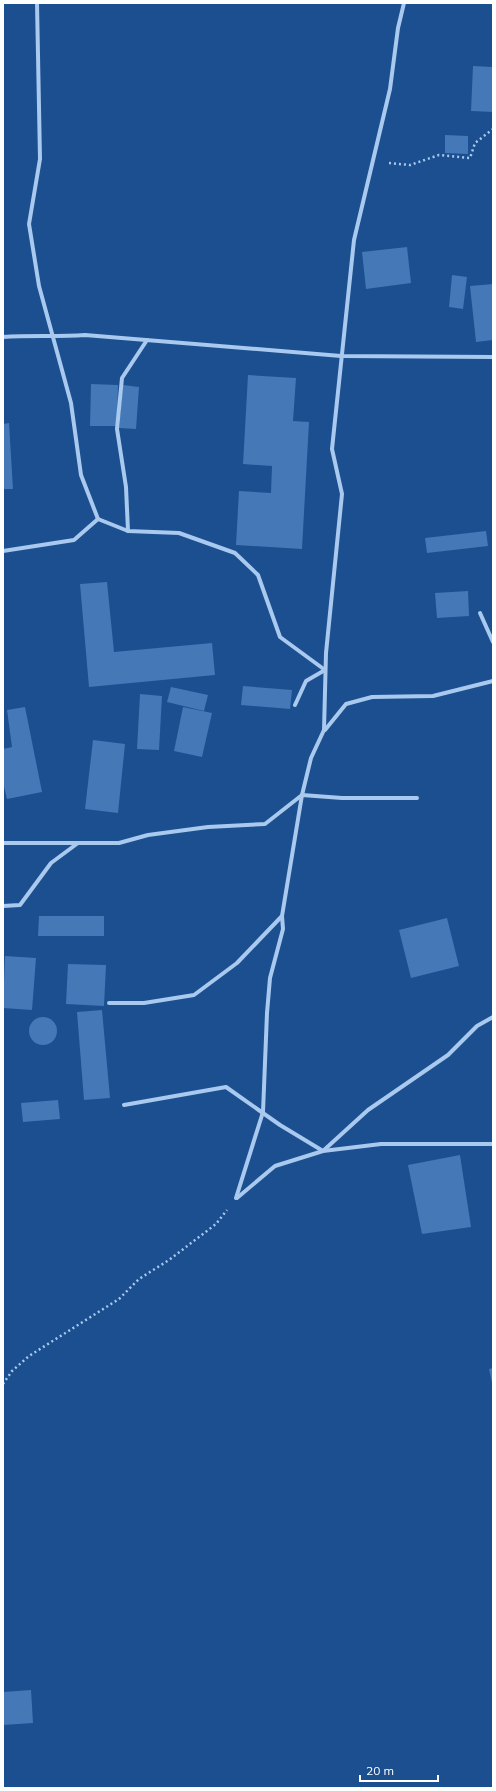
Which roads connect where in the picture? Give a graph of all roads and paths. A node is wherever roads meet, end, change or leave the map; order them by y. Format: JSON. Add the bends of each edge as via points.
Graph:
{"nodes":[{"id":1,"x":37,"y":3,"type":"edge"},
{"id":2,"x":404,"y":3,"type":"edge"},
{"id":3,"x":493,"y":129,"type":"edge"},
{"id":4,"x":372,"y":162,"type":"junction"},
{"id":5,"x":3,"y":337,"type":"edge"},
{"id":6,"x":52,"y":337,"type":"junction"},
{"id":7,"x":147,"y":340,"type":"junction"},
{"id":8,"x":341,"y":356,"type":"junction"},
{"id":9,"x":493,"y":356,"type":"edge"},
{"id":10,"x":98,"y":519,"type":"junction"},
{"id":11,"x":128,"y":531,"type":"junction"},
{"id":12,"x":3,"y":551,"type":"edge"},
{"id":13,"x":480,"y":613,"type":"dead end"},
{"id":14,"x":493,"y":642,"type":"edge"},
{"id":15,"x":325,"y":670,"type":"junction"},
{"id":16,"x":493,"y":681,"type":"edge"},
{"id":17,"x":295,"y":705,"type":"dead end"},
{"id":18,"x":324,"y":730,"type":"junction"},
{"id":19,"x":302,"y":795,"type":"junction"},
{"id":20,"x":417,"y":798,"type":"dead end"},
{"id":21,"x":3,"y":843,"type":"edge"},
{"id":22,"x":78,"y":843,"type":"junction"},
{"id":23,"x":3,"y":906,"type":"edge"},
{"id":24,"x":282,"y":916,"type":"junction"},
{"id":25,"x":109,"y":1003,"type":"dead end"},
{"id":26,"x":493,"y":1017,"type":"edge"},
{"id":27,"x":124,"y":1105,"type":"dead end"},
{"id":28,"x":263,"y":1112,"type":"junction"},
{"id":29,"x":493,"y":1144,"type":"edge"},
{"id":30,"x":323,"y":1151,"type":"junction"},
{"id":31,"x":236,"y":1198,"type":"junction"},
{"id":32,"x":3,"y":1384,"type":"edge"}],
"edges":[{"from":1,"to":6,"type":"street","via":[[40,159],[29,224],[39,286]]},
{"from":2,"to":4,"type":"street","via":[[390,89]]},
{"from":3,"to":4,"type":"path","via":[[475,143],[470,158],[439,155],[410,165]]},
{"from":4,"to":8,"type":"street","via":[[354,240]]},
{"from":5,"to":6,"type":"street"},
{"from":6,"to":7,"type":"street","via":[[85,334]]},
{"from":6,"to":10,"type":"street","via":[[71,403],[81,475]]},
{"from":7,"to":8,"type":"street"},
{"from":7,"to":11,"type":"street","via":[[122,378],[118,429],[126,487]]},
{"from":8,"to":9,"type":"street"},
{"from":8,"to":15,"type":"street","via":[[332,449],[342,494]]},
{"from":10,"to":11,"type":"street"},
{"from":10,"to":12,"type":"street","via":[[74,540]]},
{"from":11,"to":15,"type":"street","via":[[179,533],[235,553],[258,575],[280,637]]},
{"from":13,"to":14,"type":"street"},
{"from":15,"to":17,"type":"street","via":[[306,681]]},
{"from":15,"to":18,"type":"street"},
{"from":16,"to":18,"type":"street","via":[[433,696],[372,697],[346,704]]},
{"from":18,"to":19,"type":"street","via":[[311,758]]},
{"from":19,"to":20,"type":"street"},
{"from":19,"to":22,"type":"street","via":[[265,824],[208,827],[148,835],[119,843]]},
{"from":19,"to":24,"type":"street"},
{"from":21,"to":22,"type":"street"},
{"from":22,"to":23,"type":"street","via":[[52,863],[20,905]]},
{"from":24,"to":25,"type":"street","via":[[237,963],[194,995],[144,1003]]},
{"from":24,"to":28,"type":"street","via":[[284,929],[270,978]]},
{"from":26,"to":30,"type":"street","via":[[477,1026],[448,1055],[368,1110]]},
{"from":27,"to":28,"type":"street","via":[[226,1087]]},
{"from":28,"to":30,"type":"street"},
{"from":28,"to":31,"type":"street"},
{"from":29,"to":30,"type":"street","via":[[380,1144]]},
{"from":30,"to":31,"type":"street","via":[[275,1166]]},
{"from":31,"to":32,"type":"path","via":[[216,1224],[170,1260],[140,1279],[119,1299],[29,1356],[12,1371]]}]}
